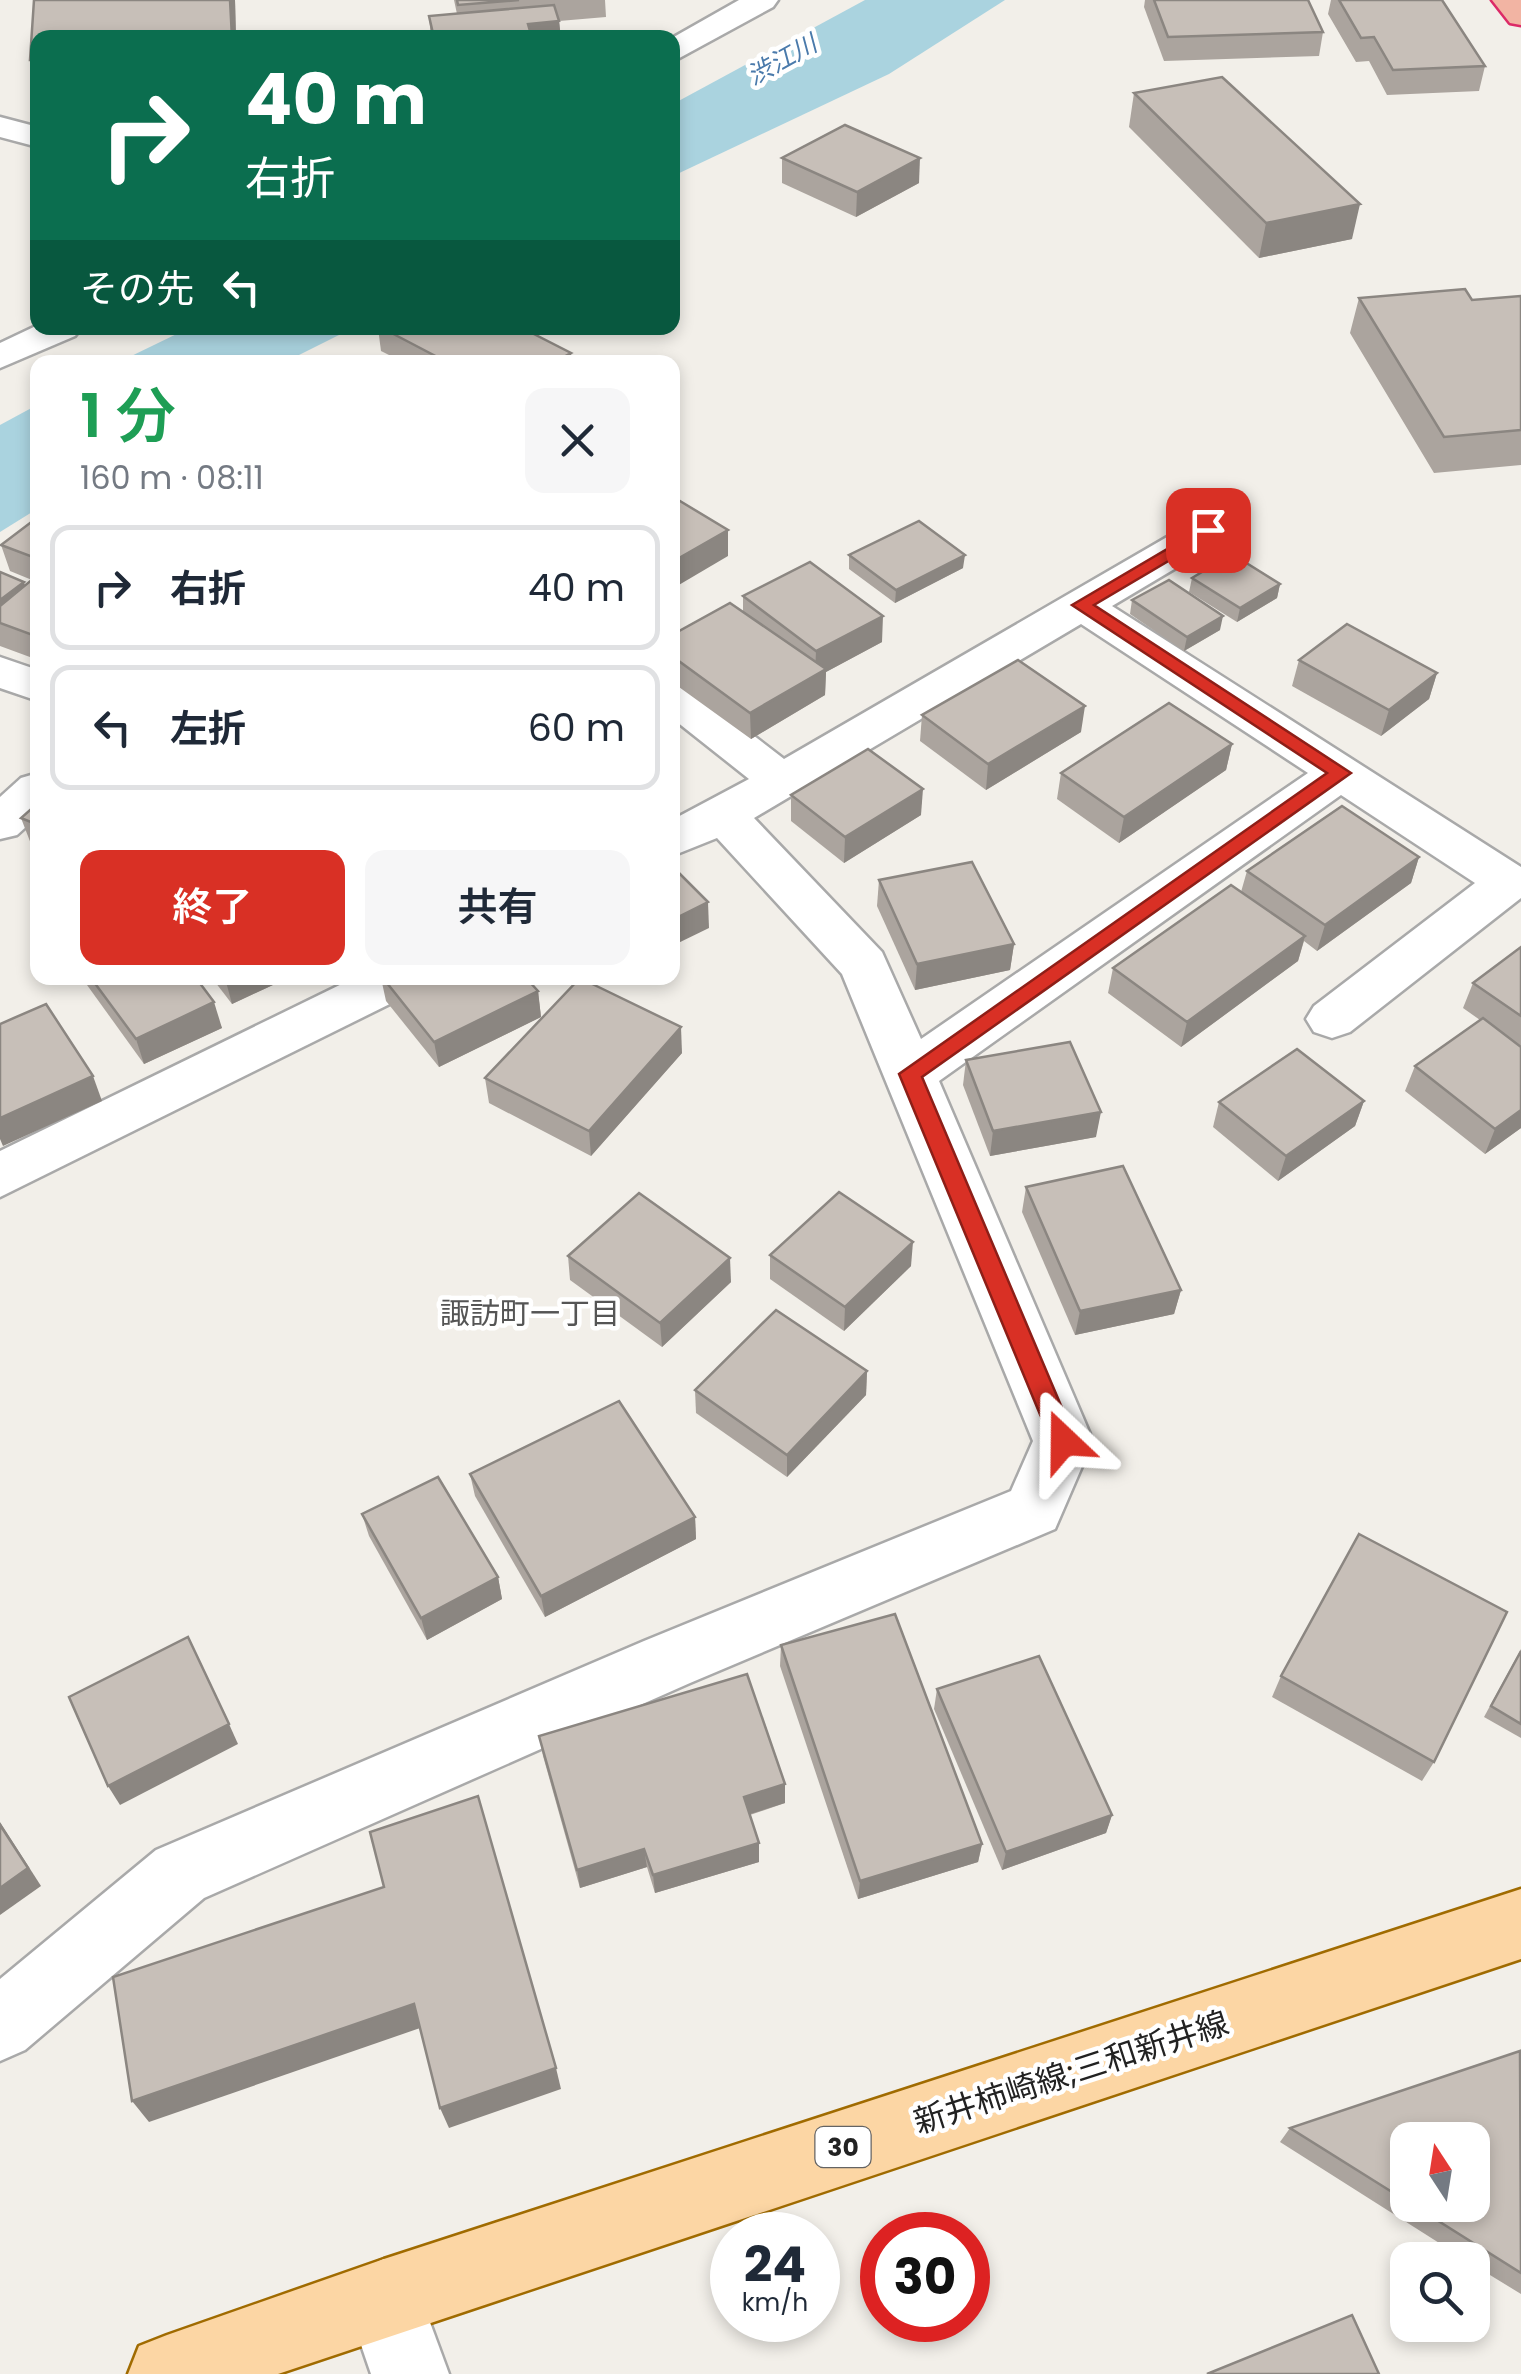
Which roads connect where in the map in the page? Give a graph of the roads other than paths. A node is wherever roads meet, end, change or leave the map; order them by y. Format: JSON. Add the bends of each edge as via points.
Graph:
{"nodes":[{"id":1,"x":762,"y":0,"type":"edge"},
{"id":2,"x":1508,"y":0,"type":"edge"},
{"id":3,"x":1521,"y":16,"type":"edge"},
{"id":4,"x":680,"y":47,"type":"edge"},
{"id":5,"x":0,"y":127,"type":"edge"},
{"id":6,"x":30,"y":134,"type":"edge"},
{"id":7,"x":46,"y":335,"type":"edge"},
{"id":8,"x":0,"y":356,"type":"edge"},
{"id":9,"x":1208,"y":530,"type":"dead end"},
{"id":10,"x":1081,"y":605,"type":"junction"},
{"id":11,"x":0,"y":671,"type":"edge"},
{"id":12,"x":30,"y":684,"type":"edge"},
{"id":13,"x":680,"y":701,"type":"edge"},
{"id":14,"x":1341,"y":773,"type":"junction"},
{"id":15,"x":781,"y":780,"type":"junction"},
{"id":16,"x":30,"y":796,"type":"edge"},
{"id":17,"x":0,"y":823,"type":"edge"},
{"id":18,"x":698,"y":828,"type":"edge"},
{"id":19,"x":384,"y":985,"type":"edge"},
{"id":20,"x":1332,"y":1019,"type":"dead end"},
{"id":21,"x":910,"y":1074,"type":"junction"},
{"id":22,"x":0,"y":1176,"type":"edge"},
{"id":23,"x":1521,"y":1924,"type":"edge"},
{"id":24,"x":0,"y":2026,"type":"edge"},
{"id":25,"x":384,"y":2298,"type":"junction"},
{"id":26,"x":167,"y":2374,"type":"edge"},
{"id":27,"x":410,"y":2374,"type":"edge"}],
"edges":[{"from":1,"to":4,"type":"street"},
{"from":2,"to":3,"type":"highway"},
{"from":5,"to":6,"type":"street"},
{"from":7,"to":8,"type":"street"},
{"from":9,"to":10,"type":"street"},
{"from":10,"to":14,"type":"street"},
{"from":10,"to":15,"type":"street"},
{"from":11,"to":12,"type":"street"},
{"from":13,"to":15,"type":"street"},
{"from":14,"to":20,"type":"street","via":[[1508,882]]},
{"from":14,"to":21,"type":"street"},
{"from":15,"to":18,"type":"street"},
{"from":16,"to":17,"type":"street"},
{"from":18,"to":21,"type":"street","via":[[864,965]]},
{"from":19,"to":22,"type":"street"},
{"from":21,"to":24,"type":"street","via":[[1064,1441],[1033,1510],[180,1874]]},
{"from":23,"to":25,"type":"main road","name":"新井柿崎線;三和新井線","number":"30"},
{"from":25,"to":26,"type":"main road","name":"新井柿崎線;三和新井線","number":"30"},
{"from":25,"to":27,"type":"street"}]}
